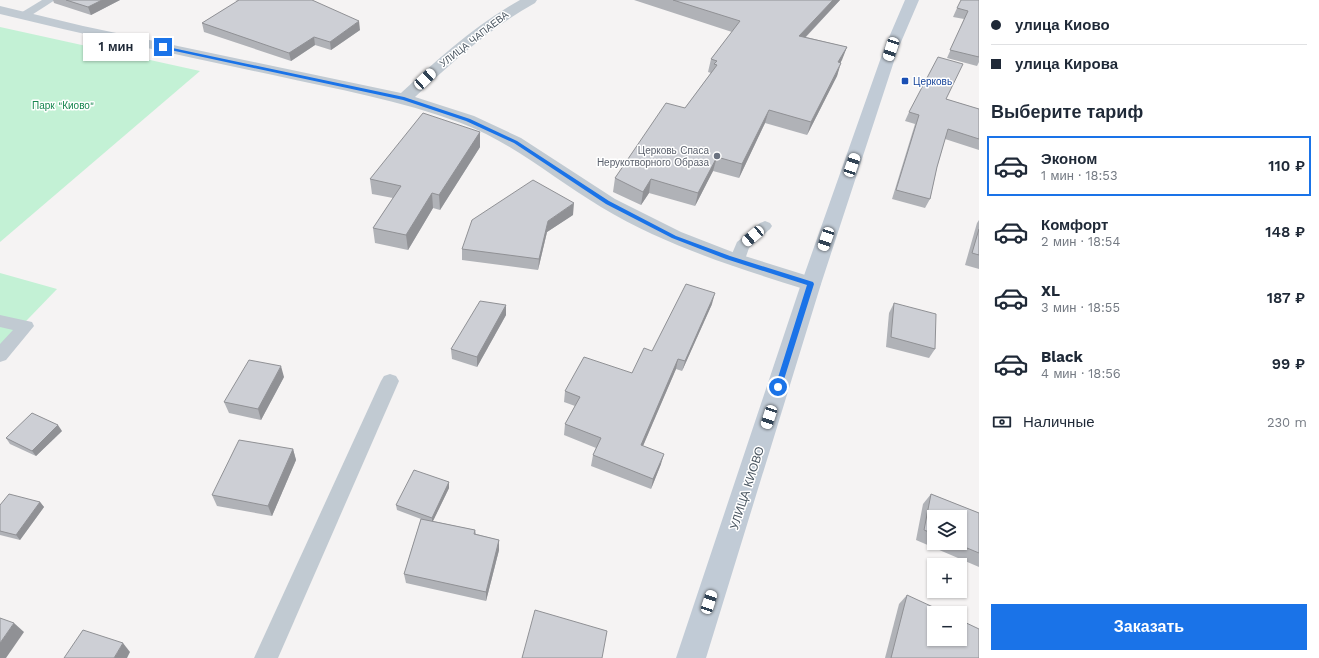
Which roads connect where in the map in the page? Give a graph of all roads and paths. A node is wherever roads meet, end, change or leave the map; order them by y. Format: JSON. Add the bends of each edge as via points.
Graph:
{"nodes":[{"id":1,"x":50,"y":0,"type":"edge"},
{"id":2,"x":530,"y":0,"type":"edge"},
{"id":3,"x":912,"y":0,"type":"edge"},
{"id":4,"x":0,"y":10,"type":"edge"},
{"id":5,"x":23,"y":16,"type":"junction"},
{"id":6,"x":404,"y":99,"type":"junction"},
{"id":7,"x":765,"y":226,"type":"dead end"},
{"id":8,"x":737,"y":261,"type":"junction"},
{"id":9,"x":811,"y":284,"type":"junction"},
{"id":10,"x":0,"y":321,"type":"edge"},
{"id":11,"x":0,"y":355,"type":"edge"},
{"id":12,"x":390,"y":381,"type":"dead end"},
{"id":13,"x":266,"y":658,"type":"edge"},
{"id":14,"x":691,"y":658,"type":"edge"}],
"edges":[{"from":1,"to":5,"type":"lane"},
{"from":2,"to":6,"type":"street","name":"УЛИЦА ЧАПАЕВА","via":[[510,11],[458,49]]},
{"from":3,"to":9,"type":"main road","name":"УЛИЦА КИОВО","via":[[891,49]]},
{"from":4,"to":5,"type":"street"},
{"from":5,"to":6,"type":"street"},
{"from":6,"to":8,"type":"street","via":[[468,120],[515,142],[608,203],[674,237]]},
{"from":7,"to":8,"type":"lane","via":[[742,246]]},
{"from":8,"to":9,"type":"street"},
{"from":9,"to":14,"type":"main road","name":"УЛИЦА КИОВО"},
{"from":10,"to":11,"type":"lane","via":[[26,326]]},
{"from":12,"to":13,"type":"lane"}]}
